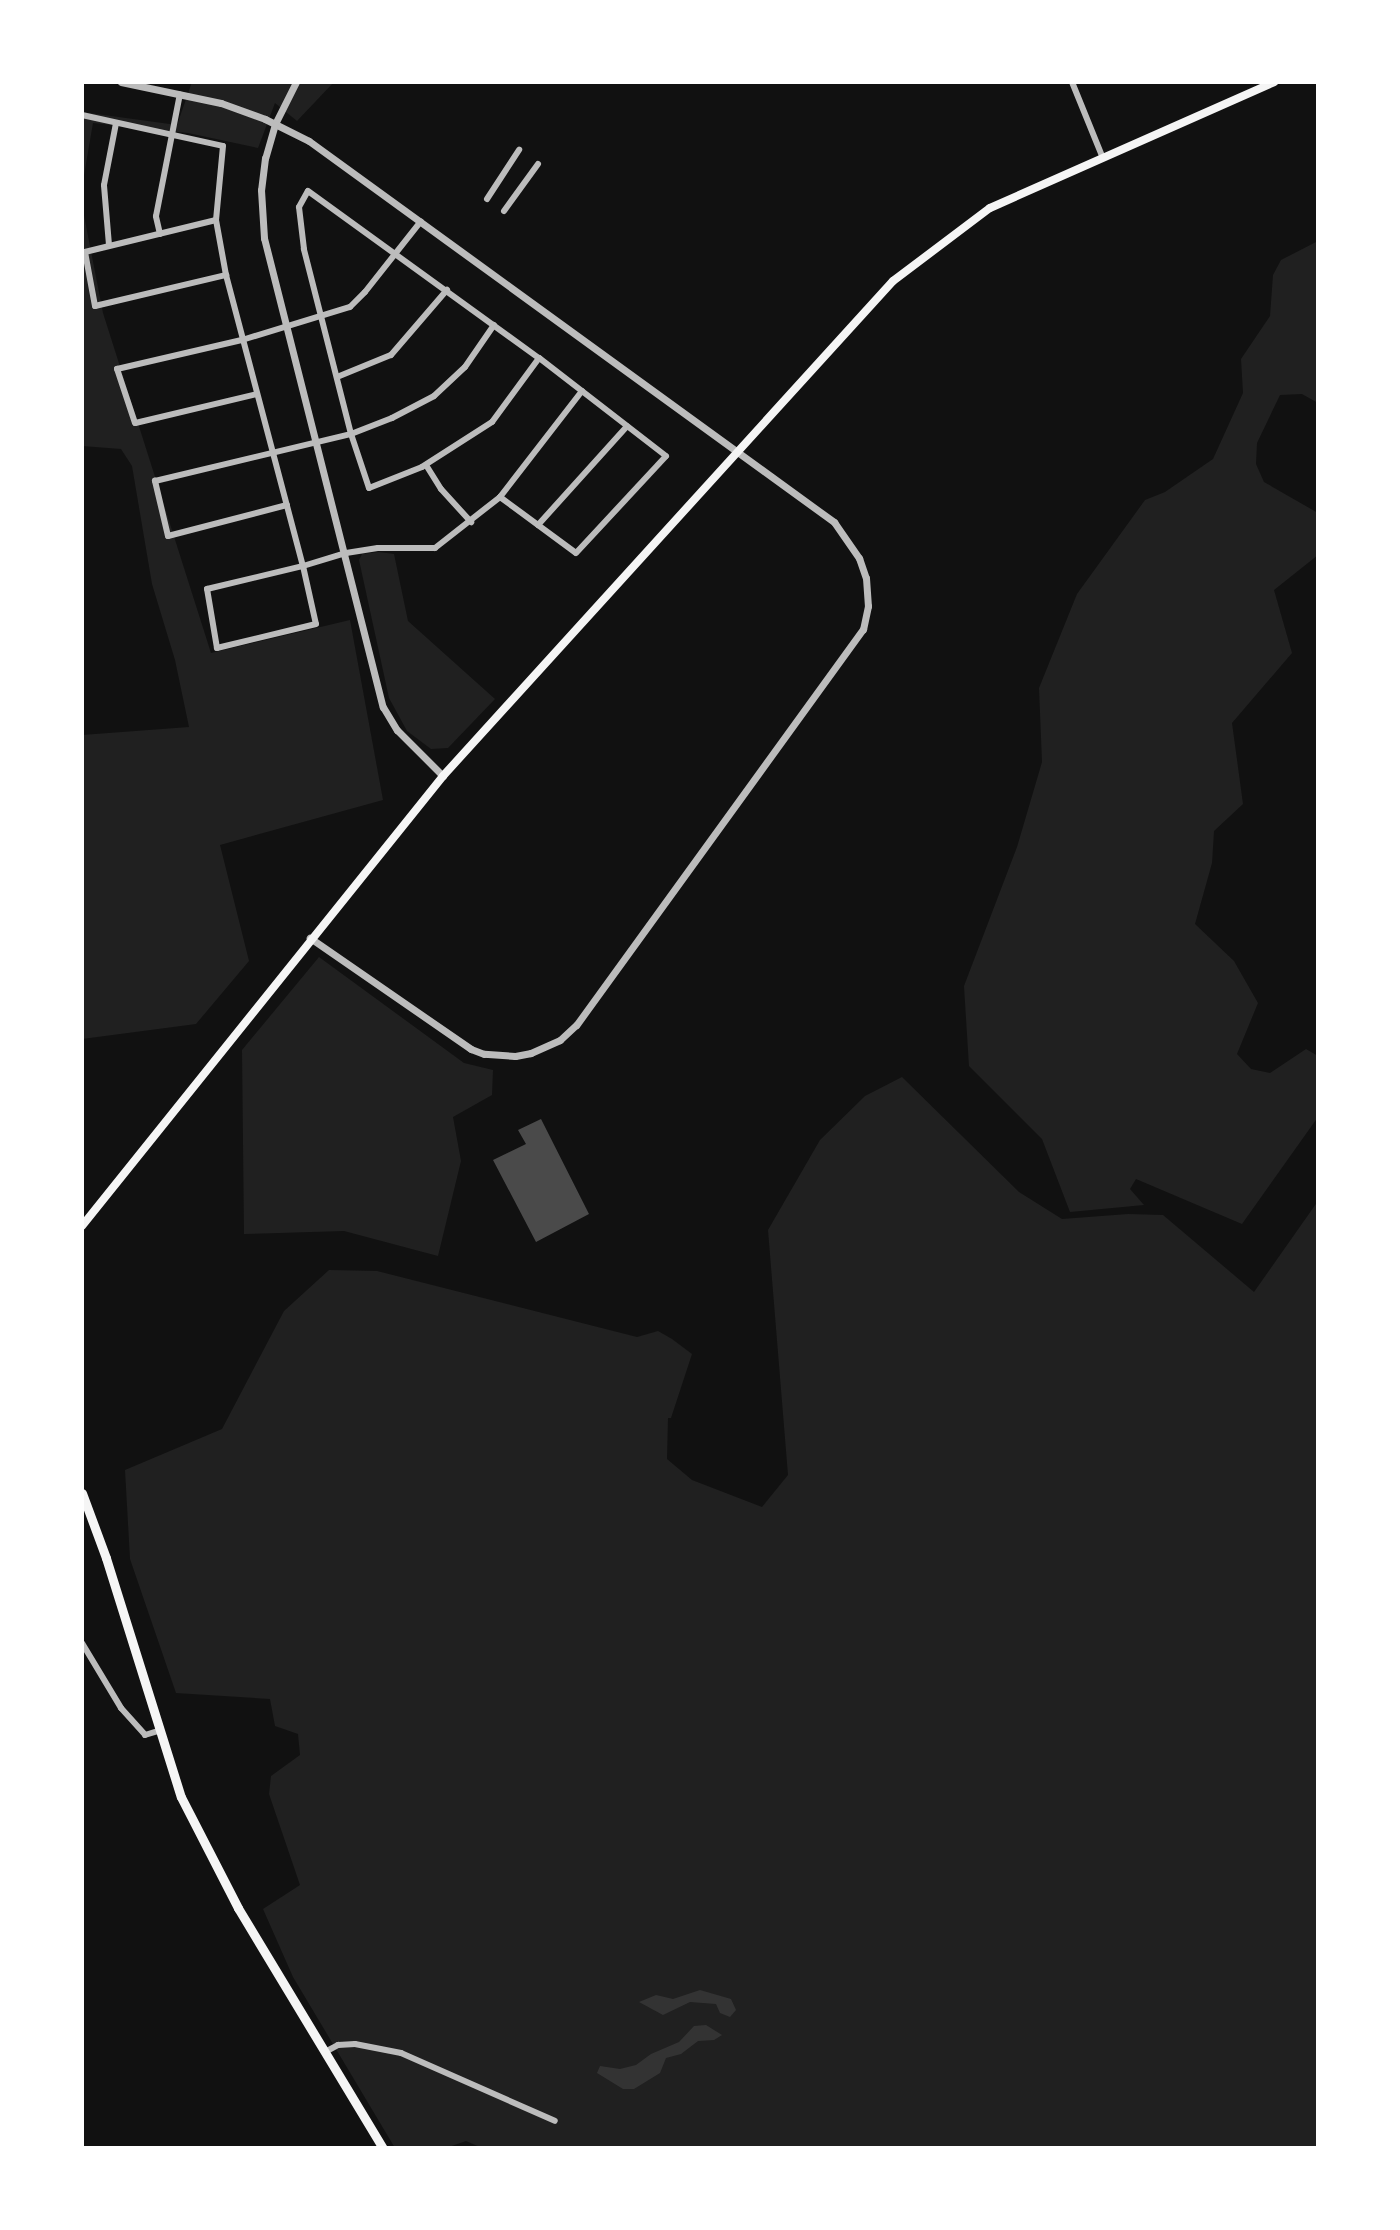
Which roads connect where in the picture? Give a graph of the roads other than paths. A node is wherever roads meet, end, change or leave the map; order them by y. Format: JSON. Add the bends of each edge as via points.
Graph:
{"nodes":[{"id":1,"x":121,"y":82,"type":"edge"},
{"id":2,"x":296,"y":82,"type":"edge"},
{"id":3,"x":1072,"y":82,"type":"edge"},
{"id":4,"x":1274,"y":82,"type":"edge"},
{"id":5,"x":180,"y":94,"type":"junction"},
{"id":6,"x":82,"y":115,"type":"edge"},
{"id":7,"x":116,"y":123,"type":"junction"},
{"id":8,"x":275,"y":124,"type":"junction"},
{"id":9,"x":169,"y":134,"type":"junction"},
{"id":10,"x":519,"y":150,"type":"dead end"},
{"id":11,"x":1102,"y":156,"type":"junction"},
{"id":12,"x":538,"y":164,"type":"dead end"},
{"id":13,"x":487,"y":199,"type":"dead end"},
{"id":14,"x":504,"y":211,"type":"dead end"},
{"id":15,"x":216,"y":220,"type":"junction"},
{"id":16,"x":421,"y":221,"type":"junction"},
{"id":17,"x":160,"y":234,"type":"junction"},
{"id":18,"x":109,"y":245,"type":"junction"},
{"id":19,"x":396,"y":252,"type":"junction"},
{"id":20,"x":226,"y":275,"type":"junction"},
{"id":21,"x":447,"y":290,"type":"junction"},
{"id":22,"x":323,"y":317,"type":"junction"},
{"id":23,"x":494,"y":325,"type":"junction"},
{"id":24,"x":289,"y":327,"type":"junction"},
{"id":25,"x":242,"y":340,"type":"junction"},
{"id":26,"x":539,"y":358,"type":"junction"},
{"id":27,"x":337,"y":377,"type":"junction"},
{"id":28,"x":582,"y":391,"type":"junction"},
{"id":29,"x":257,"y":394,"type":"junction"},
{"id":30,"x":627,"y":426,"type":"junction"},
{"id":31,"x":351,"y":434,"type":"junction"},
{"id":32,"x":315,"y":441,"type":"junction"},
{"id":33,"x":272,"y":451,"type":"junction"},
{"id":34,"x":736,"y":451,"type":"junction"},
{"id":35,"x":426,"y":465,"type":"junction"},
{"id":36,"x":500,"y":497,"type":"junction"},
{"id":37,"x":287,"y":505,"type":"junction"},
{"id":38,"x":471,"y":522,"type":"junction"},
{"id":39,"x":538,"y":525,"type":"junction"},
{"id":40,"x":346,"y":553,"type":"junction"},
{"id":41,"x":303,"y":566,"type":"junction"},
{"id":42,"x":443,"y":776,"type":"junction"},
{"id":43,"x":310,"y":938,"type":"junction"},
{"id":44,"x":82,"y":1226,"type":"edge"},
{"id":45,"x":82,"y":1493,"type":"edge"},
{"id":46,"x":82,"y":1643,"type":"edge"},
{"id":47,"x":158,"y":1731,"type":"junction"},
{"id":48,"x":325,"y":2052,"type":"junction"},
{"id":49,"x":555,"y":2121,"type":"dead end"},
{"id":50,"x":383,"y":2148,"type":"edge"}],
"edges":[{"from":1,"to":5,"type":"street"},
{"from":2,"to":8,"type":"street"},
{"from":3,"to":11,"type":"street"},
{"from":4,"to":11,"type":"main road"},
{"from":5,"to":8,"type":"street"},
{"from":5,"to":9,"type":"street"},
{"from":6,"to":7,"type":"street"},
{"from":7,"to":9,"type":"street"},
{"from":7,"to":18,"type":"street","via":[[104,185]]},
{"from":8,"to":16,"type":"street","via":[[309,141]]},
{"from":8,"to":24,"type":"street","via":[[265,158],[262,218]]},
{"from":9,"to":15,"type":"street","via":[[223,146]]},
{"from":9,"to":17,"type":"street","via":[[156,216]]},
{"from":10,"to":13,"type":"street"},
{"from":11,"to":34,"type":"main road","via":[[990,208],[918,259],[864,309]]},
{"from":12,"to":14,"type":"street"},
{"from":15,"to":17,"type":"street"},
{"from":15,"to":20,"type":"street"},
{"from":16,"to":19,"type":"street"},
{"from":16,"to":34,"type":"street"},
{"from":17,"to":18,"type":"street"},
{"from":18,"to":20,"type":"street","via":[[85,252],[95,306]]},
{"from":19,"to":21,"type":"street"},
{"from":19,"to":22,"type":"street","via":[[350,307]]},
{"from":19,"to":22,"type":"street","via":[[308,191],[299,207],[304,249]]},
{"from":20,"to":25,"type":"street"},
{"from":21,"to":23,"type":"street"},
{"from":21,"to":27,"type":"street","via":[[391,355]]},
{"from":22,"to":24,"type":"street"},
{"from":22,"to":27,"type":"street"},
{"from":23,"to":26,"type":"street"},
{"from":23,"to":31,"type":"street","via":[[465,367],[434,396]]},
{"from":24,"to":25,"type":"street"},
{"from":24,"to":32,"type":"street"},
{"from":25,"to":29,"type":"street"},
{"from":25,"to":29,"type":"street","via":[[117,369],[135,423]]},
{"from":26,"to":28,"type":"street"},
{"from":26,"to":35,"type":"street","via":[[492,422]]},
{"from":27,"to":31,"type":"street"},
{"from":28,"to":30,"type":"street"},
{"from":28,"to":36,"type":"street"},
{"from":29,"to":33,"type":"street"},
{"from":30,"to":39,"type":"street"},
{"from":30,"to":39,"type":"street","via":[[666,456],[576,553]]},
{"from":31,"to":32,"type":"street"},
{"from":31,"to":35,"type":"street","via":[[369,488]]},
{"from":32,"to":33,"type":"street"},
{"from":32,"to":40,"type":"street"},
{"from":33,"to":37,"type":"street"},
{"from":33,"to":37,"type":"street","via":[[155,481],[168,536]]},
{"from":34,"to":42,"type":"main road"},
{"from":34,"to":43,"type":"street","via":[[834,522],[850,541],[866,578],[863,629],[576,1025],[560,1040],[531,1053],[484,1054],[452,1039]]},
{"from":35,"to":38,"type":"street"},
{"from":36,"to":38,"type":"street"},
{"from":36,"to":39,"type":"street"},
{"from":37,"to":41,"type":"street"},
{"from":38,"to":40,"type":"street","via":[[435,548]]},
{"from":40,"to":41,"type":"street"},
{"from":40,"to":42,"type":"street","via":[[383,707],[397,730]]},
{"from":41,"to":41,"type":"street","via":[[207,589],[217,648],[316,624]]},
{"from":42,"to":43,"type":"main road"},
{"from":43,"to":44,"type":"main road"},
{"from":45,"to":47,"type":"main road"},
{"from":46,"to":47,"type":"street","via":[[121,1708],[145,1735]]},
{"from":47,"to":48,"type":"main road","via":[[181,1797],[216,1868]]},
{"from":48,"to":49,"type":"street","via":[[355,2044],[401,2053]]},
{"from":48,"to":50,"type":"main road"}]}
